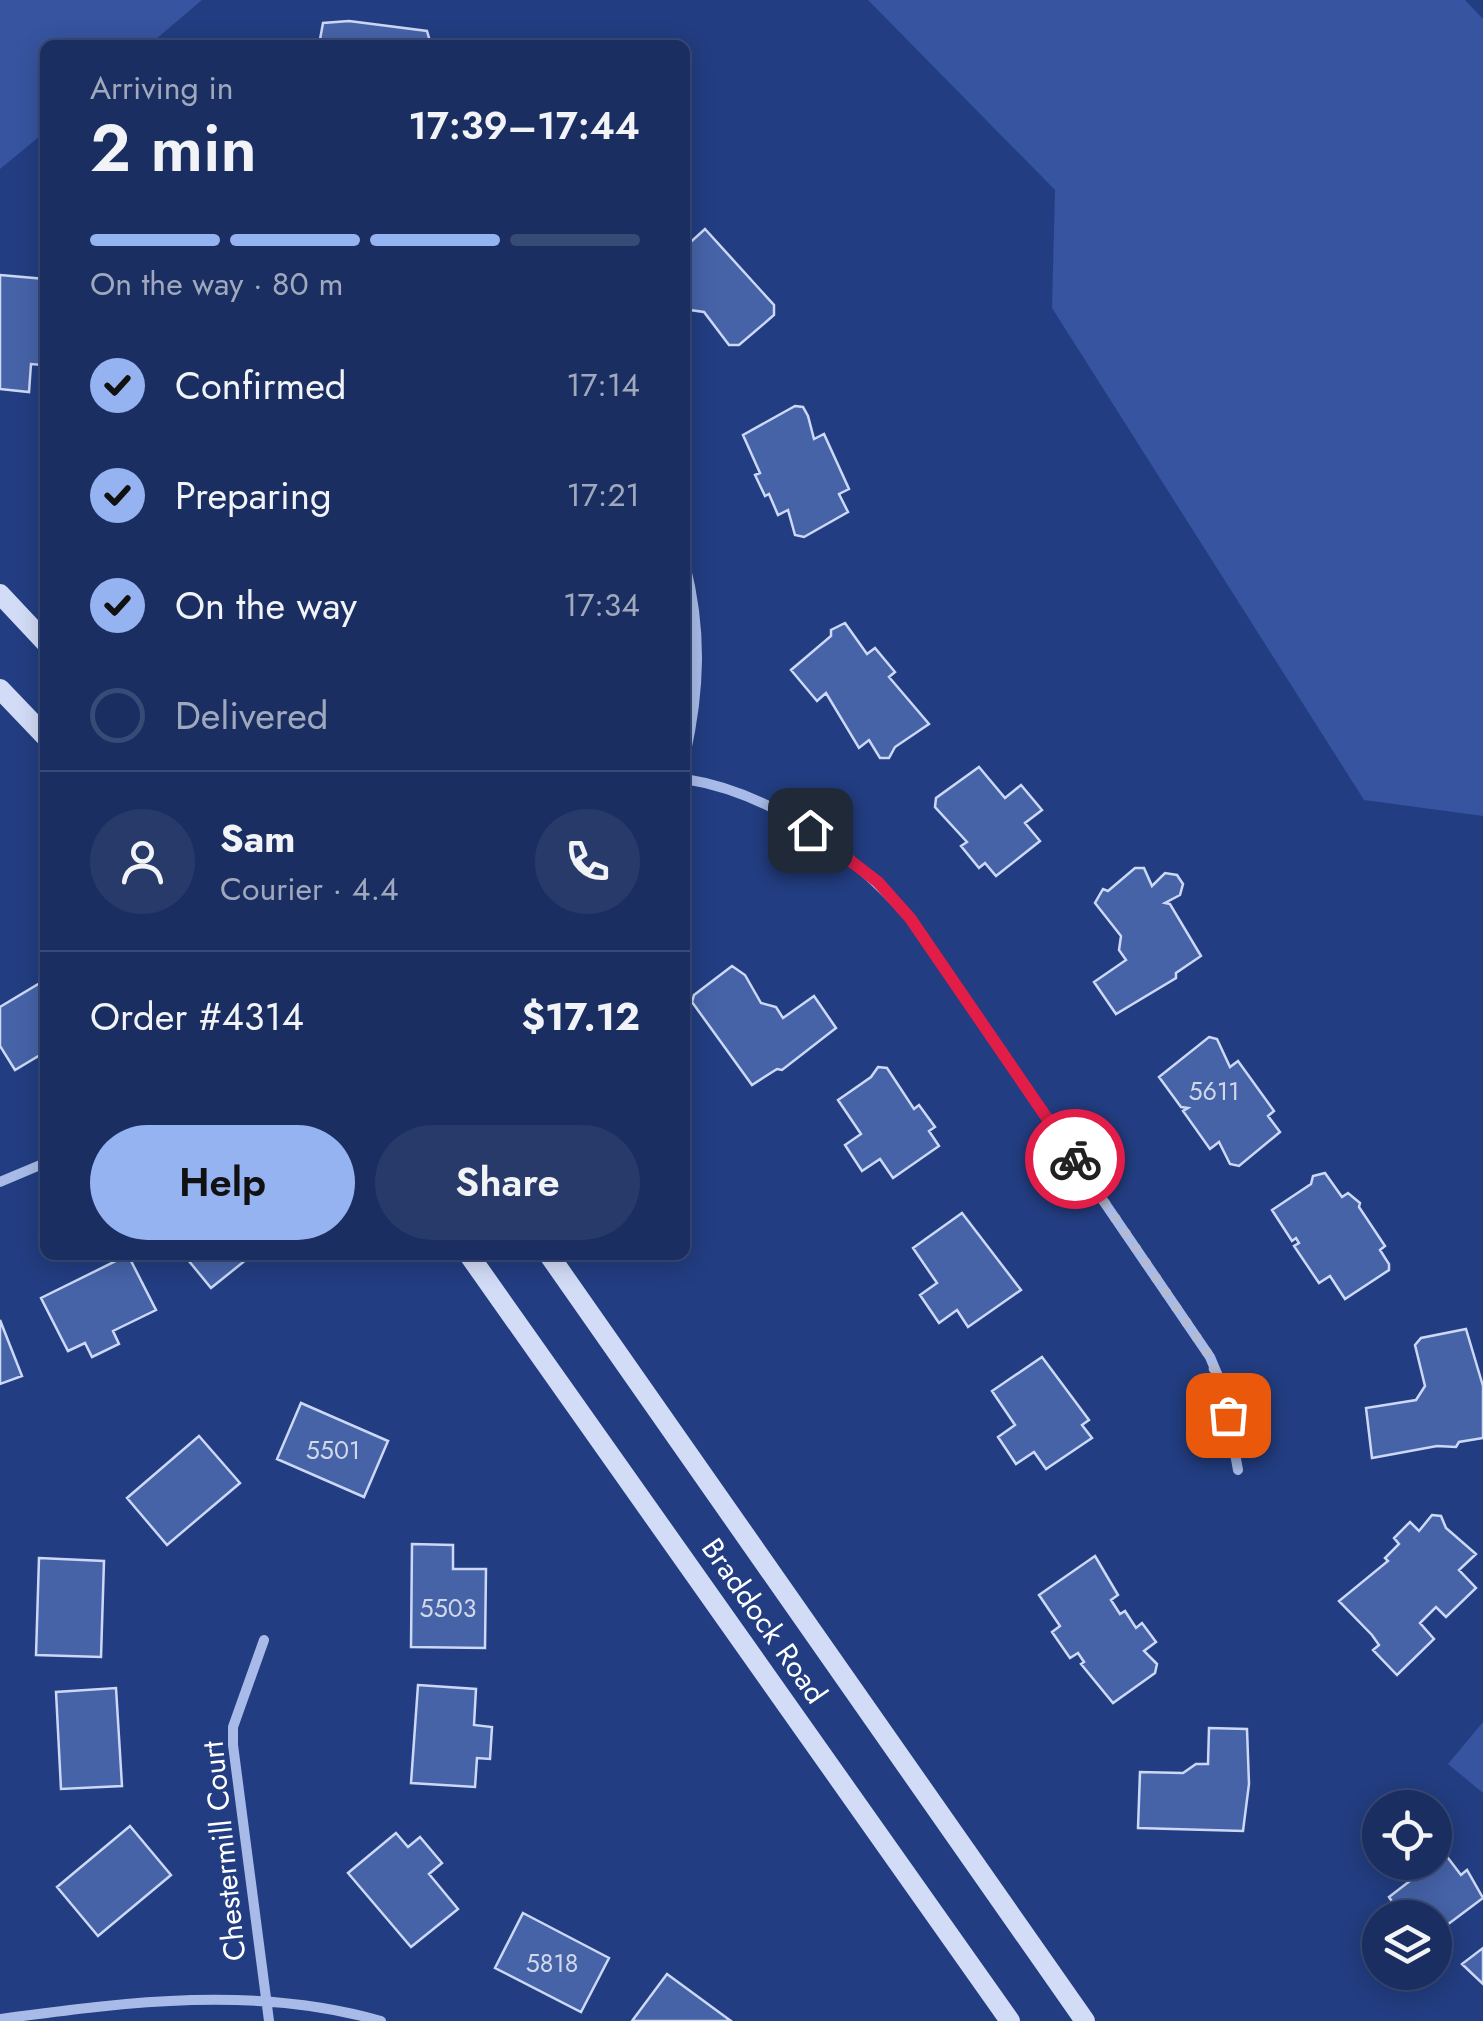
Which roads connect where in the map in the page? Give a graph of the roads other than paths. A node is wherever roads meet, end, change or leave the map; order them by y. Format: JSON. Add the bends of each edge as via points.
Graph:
{"nodes":[{"id":1,"x":0,"y":594,"type":"edge"},
{"id":2,"x":690,"y":596,"type":"edge"},
{"id":3,"x":40,"y":637,"type":"edge"},
{"id":4,"x":0,"y":689,"type":"edge"},
{"id":5,"x":40,"y":731,"type":"edge"},
{"id":6,"x":690,"y":733,"type":"edge"},
{"id":7,"x":690,"y":780,"type":"edge"},
{"id":8,"x":40,"y":1165,"type":"edge"},
{"id":9,"x":0,"y":1182,"type":"edge"},
{"id":10,"x":473,"y":1260,"type":"edge"},
{"id":11,"x":553,"y":1260,"type":"edge"},
{"id":12,"x":1238,"y":1470,"type":"dead end"},
{"id":13,"x":264,"y":1640,"type":"dead end"},
{"id":14,"x":267,"y":2000,"type":"junction"},
{"id":15,"x":0,"y":2019,"type":"edge"},
{"id":16,"x":270,"y":2021,"type":"edge"},
{"id":17,"x":381,"y":2021,"type":"edge"},
{"id":18,"x":1010,"y":2021,"type":"edge"},
{"id":19,"x":1086,"y":2021,"type":"edge"}],
"edges":[{"from":1,"to":3,"type":"main road"},
{"from":2,"to":6,"type":"street","via":[[698,648]]},
{"from":4,"to":5,"type":"main road"},
{"from":7,"to":12,"type":"street","via":[[784,814],[836,846],[910,918],[1210,1357],[1223,1388]]},
{"from":8,"to":9,"type":"street"},
{"from":10,"to":18,"type":"main road","name":"Braddock Road"},
{"from":11,"to":19,"type":"main road","name":"Braddock Road"},
{"from":13,"to":14,"type":"street","name":"Chestermill Court","via":[[232,1745]]},
{"from":14,"to":15,"type":"street","via":[[177,1998]]},
{"from":14,"to":16,"type":"street","name":"Chestermill Court"},
{"from":14,"to":17,"type":"street"}]}
